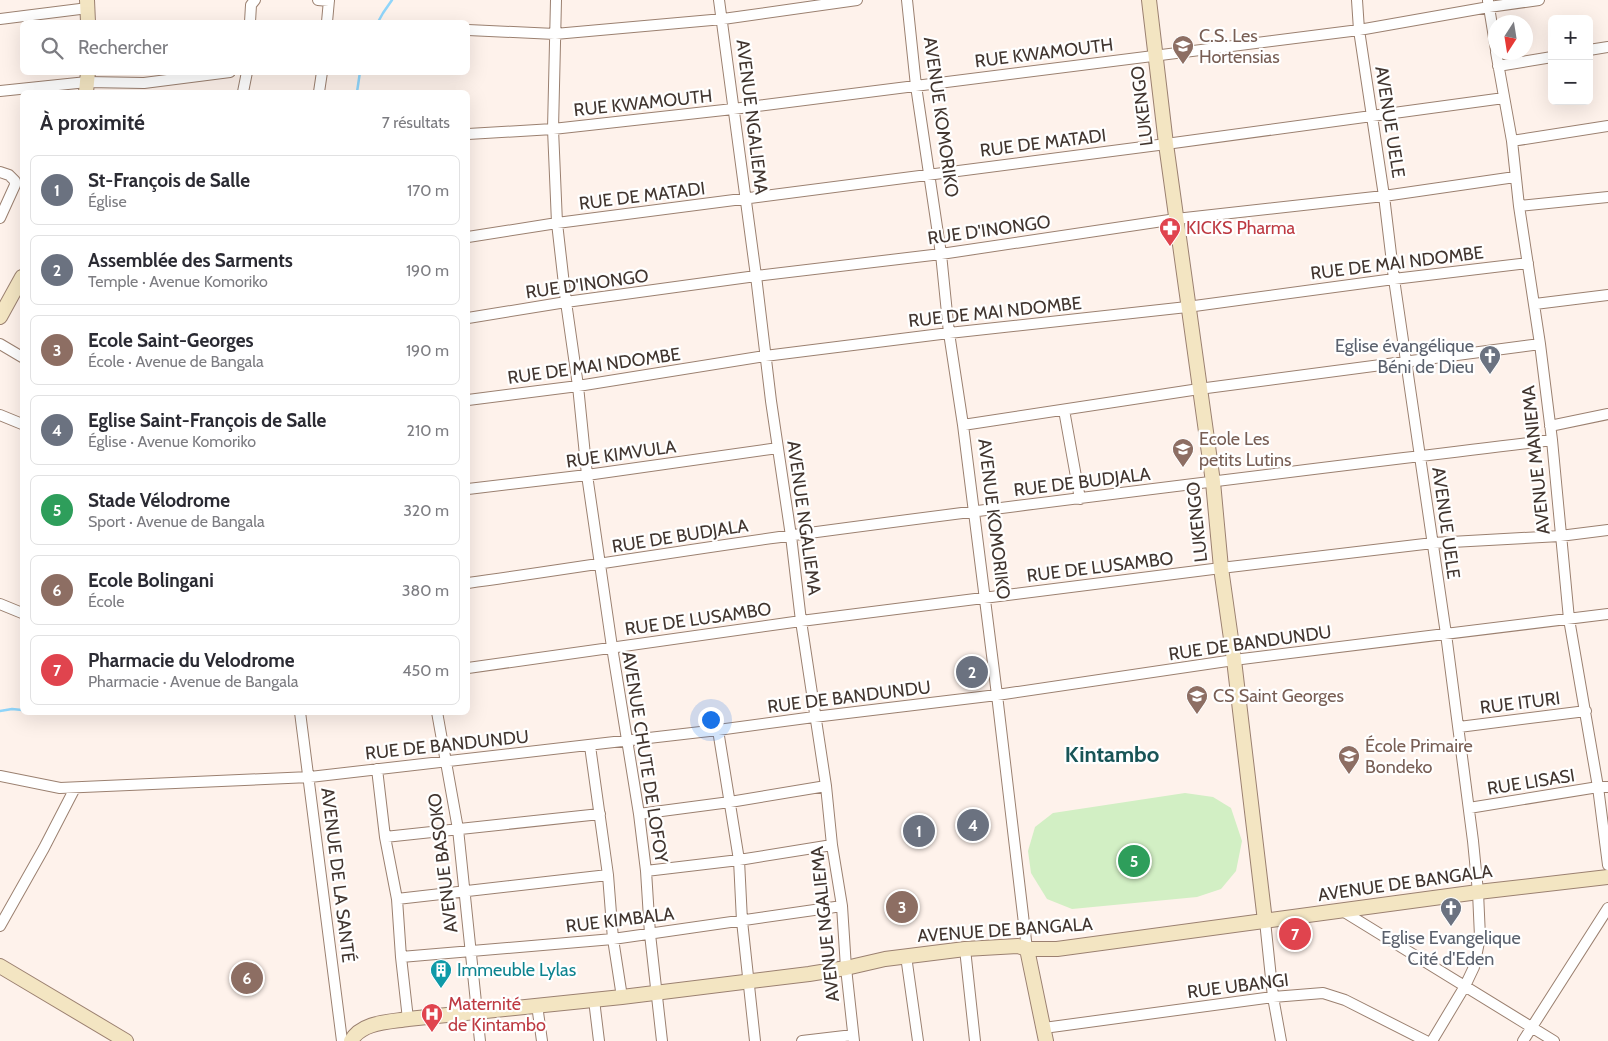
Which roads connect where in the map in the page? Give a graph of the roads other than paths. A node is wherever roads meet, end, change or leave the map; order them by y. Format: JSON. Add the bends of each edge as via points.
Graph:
{"nodes":[{"id":1,"x":255,"y":0,"type":"edge"},
{"id":2,"x":318,"y":0,"type":"edge"},
{"id":3,"x":329,"y":0,"type":"edge"},
{"id":4,"x":556,"y":0,"type":"edge"},
{"id":5,"x":719,"y":0,"type":"edge"},
{"id":6,"x":857,"y":0,"type":"edge"},
{"id":7,"x":907,"y":0,"type":"edge"},
{"id":8,"x":1149,"y":0,"type":"edge"},
{"id":9,"x":1356,"y":0,"type":"edge"},
{"id":10,"x":1538,"y":0,"type":"edge"},
{"id":11,"x":1489,"y":3,"type":"edge"},
{"id":12,"x":87,"y":4,"type":"edge"},
{"id":13,"x":0,"y":19,"type":"edge"},
{"id":14,"x":723,"y":19,"type":"junction"},
{"id":15,"x":88,"y":20,"type":"edge"},
{"id":16,"x":250,"y":20,"type":"edge"},
{"id":17,"x":327,"y":20,"type":"edge"},
{"id":18,"x":470,"y":30,"type":"edge"},
{"id":19,"x":1359,"y":30,"type":"junction"},
{"id":20,"x":555,"y":34,"type":"junction"},
{"id":21,"x":1608,"y":47,"type":"edge"},
{"id":22,"x":1593,"y":49,"type":"edge"},
{"id":23,"x":1155,"y":56,"type":"junction"},
{"id":24,"x":1548,"y":57,"type":"edge"},
{"id":25,"x":1497,"y":60,"type":"edge"},
{"id":26,"x":1498,"y":66,"type":"junction"},
{"id":27,"x":204,"y":75,"type":"edge"},
{"id":28,"x":245,"y":75,"type":"edge"},
{"id":29,"x":322,"y":75,"type":"edge"},
{"id":30,"x":87,"y":82,"type":"edge"},
{"id":31,"x":916,"y":86,"type":"junction"},
{"id":32,"x":242,"y":90,"type":"edge"},
{"id":33,"x":319,"y":90,"type":"edge"},
{"id":34,"x":0,"y":91,"type":"edge"},
{"id":35,"x":1504,"y":98,"type":"junction"},
{"id":36,"x":733,"y":109,"type":"junction"},
{"id":37,"x":1373,"y":116,"type":"junction"},
{"id":38,"x":1608,"y":126,"type":"edge"},
{"id":39,"x":552,"y":129,"type":"junction"},
{"id":40,"x":470,"y":134,"type":"edge"},
{"id":41,"x":1512,"y":141,"type":"junction"},
{"id":42,"x":1166,"y":144,"type":"junction"},
{"id":43,"x":0,"y":172,"type":"edge"},
{"id":44,"x":929,"y":174,"type":"junction"},
{"id":45,"x":1515,"y":177,"type":"junction"},
{"id":46,"x":1384,"y":196,"type":"junction"},
{"id":47,"x":1608,"y":196,"type":"edge"},
{"id":48,"x":746,"y":200,"type":"junction"},
{"id":49,"x":1519,"y":206,"type":"junction"},
{"id":50,"x":0,"y":218,"type":"edge"},
{"id":51,"x":1176,"y":219,"type":"junction"},
{"id":52,"x":557,"y":223,"type":"junction"},
{"id":53,"x":470,"y":237,"type":"edge"},
{"id":54,"x":942,"y":254,"type":"junction"},
{"id":55,"x":1528,"y":263,"type":"junction"},
{"id":56,"x":756,"y":276,"type":"junction"},
{"id":57,"x":1394,"y":279,"type":"junction"},
{"id":58,"x":20,"y":287,"type":"edge"},
{"id":59,"x":1608,"y":295,"type":"edge"},
{"id":60,"x":566,"y":302,"type":"junction"},
{"id":61,"x":1535,"y":304,"type":"junction"},
{"id":62,"x":1187,"y":307,"type":"junction"},
{"id":63,"x":0,"y":317,"type":"edge"},
{"id":64,"x":470,"y":318,"type":"edge"},
{"id":65,"x":950,"y":333,"type":"junction"},
{"id":66,"x":0,"y":344,"type":"edge"},
{"id":67,"x":1540,"y":344,"type":"junction"},
{"id":68,"x":20,"y":356,"type":"edge"},
{"id":69,"x":766,"y":356,"type":"junction"},
{"id":70,"x":1407,"y":362,"type":"junction"},
{"id":71,"x":578,"y":386,"type":"junction"},
{"id":72,"x":1199,"y":389,"type":"junction"},
{"id":73,"x":470,"y":400,"type":"edge"},
{"id":74,"x":1064,"y":410,"type":"junction"},
{"id":75,"x":1608,"y":414,"type":"edge"},
{"id":76,"x":0,"y":415,"type":"edge"},
{"id":77,"x":20,"y":423,"type":"edge"},
{"id":78,"x":963,"y":425,"type":"junction"},
{"id":79,"x":1550,"y":426,"type":"junction"},
{"id":80,"x":1552,"y":440,"type":"junction"},
{"id":81,"x":778,"y":448,"type":"junction"},
{"id":82,"x":1420,"y":456,"type":"junction"},
{"id":83,"x":587,"y":475,"type":"junction"},
{"id":84,"x":1212,"y":482,"type":"junction"},
{"id":85,"x":470,"y":489,"type":"edge"},
{"id":86,"x":1080,"y":499,"type":"junction"},
{"id":87,"x":974,"y":512,"type":"junction"},
{"id":88,"x":1608,"y":530,"type":"edge"},
{"id":89,"x":791,"y":536,"type":"junction"},
{"id":90,"x":1560,"y":536,"type":"junction"},
{"id":91,"x":1433,"y":543,"type":"junction"},
{"id":92,"x":600,"y":565,"type":"junction"},
{"id":93,"x":1221,"y":568,"type":"junction"},
{"id":94,"x":470,"y":583,"type":"edge"},
{"id":95,"x":984,"y":598,"type":"junction"},
{"id":96,"x":0,"y":604,"type":"edge"},
{"id":97,"x":20,"y":612,"type":"edge"},
{"id":98,"x":1608,"y":614,"type":"edge"},
{"id":99,"x":1569,"y":619,"type":"junction"},
{"id":100,"x":801,"y":621,"type":"junction"},
{"id":101,"x":1446,"y":634,"type":"junction"},
{"id":102,"x":612,"y":647,"type":"junction"},
{"id":103,"x":1234,"y":660,"type":"junction"},
{"id":104,"x":470,"y":668,"type":"edge"},
{"id":105,"x":997,"y":695,"type":"junction"},
{"id":106,"x":1586,"y":711,"type":"junction"},
{"id":107,"x":300,"y":715,"type":"edge"},
{"id":108,"x":438,"y":715,"type":"edge"},
{"id":109,"x":814,"y":716,"type":"junction"},
{"id":110,"x":1459,"y":727,"type":"junction"},
{"id":111,"x":718,"y":730,"type":"junction"},
{"id":112,"x":627,"y":742,"type":"junction"},
{"id":113,"x":590,"y":746,"type":"junction"},
{"id":114,"x":446,"y":762,"type":"junction"},
{"id":115,"x":377,"y":769,"type":"junction"},
{"id":116,"x":0,"y":776,"type":"edge"},
{"id":117,"x":310,"y":777,"type":"junction"},
{"id":118,"x":826,"y":786,"type":"junction"},
{"id":119,"x":1603,"y":787,"type":"edge"},
{"id":120,"x":75,"y":788,"type":"junction"},
{"id":121,"x":730,"y":802,"type":"junction"},
{"id":122,"x":1469,"y":808,"type":"junction"},
{"id":123,"x":600,"y":814,"type":"junction"},
{"id":124,"x":639,"y":814,"type":"junction"},
{"id":125,"x":458,"y":829,"type":"junction"},
{"id":126,"x":385,"y":837,"type":"junction"},
{"id":127,"x":832,"y":845,"type":"junction"},
{"id":128,"x":739,"y":860,"type":"junction"},
{"id":129,"x":1608,"y":865,"type":"edge"},
{"id":130,"x":646,"y":871,"type":"junction"},
{"id":131,"x":608,"y":875,"type":"junction"},
{"id":132,"x":1608,"y":877,"type":"edge"},
{"id":133,"x":465,"y":891,"type":"junction"},
{"id":134,"x":1478,"y":892,"type":"junction"},
{"id":135,"x":397,"y":899,"type":"junction"},
{"id":136,"x":842,"y":906,"type":"junction"},
{"id":137,"x":1608,"y":908,"type":"edge"},
{"id":138,"x":1341,"y":910,"type":"junction"},
{"id":139,"x":742,"y":921,"type":"junction"},
{"id":140,"x":1265,"y":921,"type":"junction"},
{"id":141,"x":0,"y":926,"type":"edge"},
{"id":142,"x":650,"y":934,"type":"junction"},
{"id":143,"x":613,"y":938,"type":"junction"},
{"id":144,"x":965,"y":948,"type":"junction"},
{"id":145,"x":1027,"y":949,"type":"junction"},
{"id":146,"x":469,"y":951,"type":"junction"},
{"id":147,"x":906,"y":956,"type":"junction"},
{"id":148,"x":401,"y":957,"type":"junction"},
{"id":149,"x":0,"y":966,"type":"edge"},
{"id":150,"x":846,"y":968,"type":"junction"},
{"id":151,"x":749,"y":982,"type":"junction"},
{"id":152,"x":1465,"y":986,"type":"junction"},
{"id":153,"x":657,"y":992,"type":"junction"},
{"id":154,"x":622,"y":997,"type":"junction"},
{"id":155,"x":1273,"y":997,"type":"junction"},
{"id":156,"x":594,"y":1000,"type":"junction"},
{"id":157,"x":537,"y":1005,"type":"junction"},
{"id":158,"x":476,"y":1012,"type":"junction"},
{"id":159,"x":408,"y":1019,"type":"junction"},
{"id":160,"x":1532,"y":1027,"type":"junction"},
{"id":161,"x":1045,"y":1035,"type":"edge"},
{"id":162,"x":854,"y":1038,"type":"edge"},
{"id":163,"x":122,"y":1040,"type":"edge"},
{"id":164,"x":342,"y":1041,"type":"edge"},
{"id":165,"x":351,"y":1041,"type":"edge"},
{"id":166,"x":480,"y":1041,"type":"edge"},
{"id":167,"x":542,"y":1041,"type":"edge"},
{"id":168,"x":599,"y":1041,"type":"edge"},
{"id":169,"x":662,"y":1041,"type":"edge"},
{"id":170,"x":755,"y":1041,"type":"edge"},
{"id":171,"x":802,"y":1041,"type":"edge"},
{"id":172,"x":918,"y":1041,"type":"edge"},
{"id":173,"x":975,"y":1041,"type":"edge"},
{"id":174,"x":1281,"y":1041,"type":"edge"},
{"id":175,"x":1426,"y":1041,"type":"edge"},
{"id":176,"x":1432,"y":1041,"type":"edge"},
{"id":177,"x":1523,"y":1041,"type":"edge"},
{"id":178,"x":1554,"y":1041,"type":"edge"}],
"edges":[{"from":1,"to":16,"type":"street","via":[[251,5]]},
{"from":2,"to":3,"type":"street"},
{"from":3,"to":17,"type":"street"},
{"from":4,"to":20,"type":"street","name":"AVENUE CHUTE DE LOFOY"},
{"from":5,"to":14,"type":"street","name":"AVENUE NGALIEMA"},
{"from":6,"to":14,"type":"street"},
{"from":7,"to":31,"type":"street","name":"AVENUE KOMORIKO"},
{"from":8,"to":23,"type":"main road","name":"LUKENGO"},
{"from":9,"to":19,"type":"street","name":"AVENUE UELE"},
{"from":10,"to":11,"type":"street","name":"RUE KWAMOUTH"},
{"from":11,"to":19,"type":"street","name":"RUE KWAMOUTH"},
{"from":12,"to":13,"type":"street"},
{"from":12,"to":15,"type":"main road"},
{"from":14,"to":20,"type":"street"},
{"from":14,"to":36,"type":"street","name":"AVENUE NGALIEMA"},
{"from":18,"to":20,"type":"street"},
{"from":19,"to":23,"type":"street","name":"RUE KWAMOUTH"},
{"from":19,"to":37,"type":"street","name":"AVENUE UELE"},
{"from":20,"to":39,"type":"street","name":"AVENUE CHUTE DE LOFOY"},
{"from":21,"to":22,"type":"street"},
{"from":23,"to":31,"type":"street","name":"RUE KWAMOUTH"},
{"from":23,"to":42,"type":"main road","name":"LUKENGO"},
{"from":24,"to":26,"type":"street"},
{"from":25,"to":26,"type":"street","name":"AVENUE MANIEMA"},
{"from":26,"to":35,"type":"street","name":"AVENUE MANIEMA"},
{"from":27,"to":30,"type":"street","via":[[133,83]]},
{"from":28,"to":32,"type":"street"},
{"from":29,"to":33,"type":"street"},
{"from":30,"to":34,"type":"street"},
{"from":31,"to":36,"type":"street","name":"RUE KWAMOUTH"},
{"from":31,"to":44,"type":"street","name":"AVENUE KOMORIKO"},
{"from":35,"to":37,"type":"street","name":"RUE DE MATADI"},
{"from":35,"to":41,"type":"street","name":"AVENUE MANIEMA"},
{"from":36,"to":39,"type":"street","name":"RUE KWAMOUTH"},
{"from":36,"to":48,"type":"street","name":"AVENUE NGALIEMA"},
{"from":37,"to":42,"type":"street","name":"RUE DE MATADI"},
{"from":37,"to":46,"type":"street","name":"AVENUE UELE"},
{"from":38,"to":41,"type":"street"},
{"from":39,"to":40,"type":"street","name":"RUE KWAMOUTH"},
{"from":39,"to":52,"type":"street","name":"AVENUE CHUTE DE LOFOY"},
{"from":41,"to":45,"type":"street","name":"AVENUE MANIEMA"},
{"from":42,"to":44,"type":"street","name":"RUE DE MATADI"},
{"from":42,"to":51,"type":"main road","name":"LUKENGO"},
{"from":43,"to":50,"type":"street","via":[[15,181]]},
{"from":44,"to":48,"type":"street","name":"RUE DE MATADI"},
{"from":44,"to":54,"type":"street","name":"AVENUE KOMORIKO"},
{"from":45,"to":46,"type":"street","name":"RUE D'INONGO"},
{"from":45,"to":49,"type":"street","name":"AVENUE MANIEMA"},
{"from":46,"to":51,"type":"street","name":"RUE D'INONGO"},
{"from":46,"to":57,"type":"street","name":"AVENUE UELE"},
{"from":47,"to":49,"type":"street"},
{"from":48,"to":52,"type":"street","name":"RUE DE MATADI"},
{"from":48,"to":56,"type":"street","name":"AVENUE NGALIEMA"},
{"from":49,"to":55,"type":"street","name":"AVENUE MANIEMA"},
{"from":51,"to":54,"type":"street","name":"RUE D'INONGO"},
{"from":51,"to":62,"type":"main road","name":"LUKENGO"},
{"from":52,"to":53,"type":"street","name":"RUE DE MATADI"},
{"from":52,"to":60,"type":"street","name":"AVENUE CHUTE DE LOFOY"},
{"from":54,"to":56,"type":"street","name":"RUE D'INONGO"},
{"from":54,"to":65,"type":"street","name":"AVENUE KOMORIKO"},
{"from":55,"to":57,"type":"street","name":"RUE DE MAI NDOMBE"},
{"from":55,"to":61,"type":"street","name":"AVENUE MANIEMA"},
{"from":56,"to":60,"type":"street","name":"RUE D'INONGO"},
{"from":56,"to":69,"type":"street","name":"AVENUE NGALIEMA"},
{"from":57,"to":62,"type":"street","name":"RUE DE MAI NDOMBE"},
{"from":57,"to":70,"type":"street","name":"AVENUE UELE"},
{"from":58,"to":63,"type":"main road"},
{"from":59,"to":61,"type":"street"},
{"from":60,"to":64,"type":"street","name":"RUE D'INONGO"},
{"from":60,"to":71,"type":"street","name":"AVENUE CHUTE DE LOFOY"},
{"from":61,"to":67,"type":"street","name":"AVENUE MANIEMA"},
{"from":62,"to":65,"type":"street","name":"RUE DE MAI NDOMBE"},
{"from":62,"to":72,"type":"main road","name":"LUKENGO"},
{"from":65,"to":69,"type":"street","name":"RUE DE MAI NDOMBE"},
{"from":65,"to":78,"type":"street","name":"AVENUE KOMORIKO"},
{"from":66,"to":68,"type":"street"},
{"from":67,"to":70,"type":"street"},
{"from":67,"to":79,"type":"street","name":"AVENUE MANIEMA"},
{"from":69,"to":71,"type":"street","name":"RUE DE MAI NDOMBE"},
{"from":69,"to":81,"type":"street","name":"AVENUE NGALIEMA"},
{"from":70,"to":72,"type":"street"},
{"from":70,"to":82,"type":"street","name":"AVENUE UELE"},
{"from":71,"to":73,"type":"street","name":"RUE DE MAI NDOMBE"},
{"from":71,"to":83,"type":"street","name":"AVENUE CHUTE DE LOFOY"},
{"from":72,"to":74,"type":"street"},
{"from":72,"to":84,"type":"main road","name":"LUKENGO"},
{"from":74,"to":78,"type":"street"},
{"from":74,"to":86,"type":"street"},
{"from":75,"to":79,"type":"street"},
{"from":76,"to":77,"type":"street"},
{"from":78,"to":87,"type":"street","name":"AVENUE KOMORIKO"},
{"from":79,"to":80,"type":"street","name":"AVENUE MANIEMA"},
{"from":80,"to":82,"type":"street","name":"RUE DE BUDJALA"},
{"from":80,"to":90,"type":"street","name":"AVENUE MANIEMA"},
{"from":81,"to":83,"type":"street","name":"RUE KIMVULA"},
{"from":81,"to":89,"type":"street","name":"AVENUE NGALIEMA"},
{"from":82,"to":84,"type":"street","name":"RUE DE BUDJALA"},
{"from":82,"to":91,"type":"street","name":"AVENUE UELE"},
{"from":83,"to":85,"type":"street","name":"RUE KIMVULA"},
{"from":83,"to":92,"type":"street","name":"AVENUE CHUTE DE LOFOY"},
{"from":84,"to":86,"type":"street","name":"RUE DE BUDJALA"},
{"from":84,"to":93,"type":"main road","name":"LUKENGO"},
{"from":86,"to":87,"type":"street","name":"RUE DE BUDJALA"},
{"from":87,"to":89,"type":"street","name":"RUE DE BUDJALA"},
{"from":87,"to":95,"type":"street","name":"AVENUE KOMORIKO"},
{"from":88,"to":90,"type":"street","name":"RUE DE LUSAMBO"},
{"from":89,"to":92,"type":"street","name":"RUE DE BUDJALA"},
{"from":89,"to":100,"type":"street","name":"AVENUE NGALIEMA"},
{"from":90,"to":91,"type":"street","name":"RUE DE LUSAMBO"},
{"from":90,"to":99,"type":"street","name":"AVENUE MANIEMA"},
{"from":91,"to":93,"type":"street","name":"RUE DE LUSAMBO"},
{"from":91,"to":101,"type":"street","name":"AVENUE UELE"},
{"from":92,"to":94,"type":"street","name":"RUE DE BUDJALA"},
{"from":92,"to":102,"type":"street","name":"AVENUE CHUTE DE LOFOY"},
{"from":93,"to":95,"type":"street","name":"RUE DE LUSAMBO"},
{"from":93,"to":103,"type":"main road","name":"LUKENGO"},
{"from":95,"to":100,"type":"street","name":"RUE DE LUSAMBO"},
{"from":95,"to":105,"type":"street","name":"AVENUE KOMORIKO"},
{"from":96,"to":97,"type":"street"},
{"from":98,"to":99,"type":"street","name":"RUE DE BANDUNDU"},
{"from":99,"to":101,"type":"street","name":"RUE DE BANDUNDU"},
{"from":99,"to":106,"type":"street","name":"AVENUE MANIEMA"},
{"from":100,"to":102,"type":"street","name":"RUE DE LUSAMBO"},
{"from":100,"to":109,"type":"street","name":"AVENUE NGALIEMA"},
{"from":101,"to":103,"type":"street","name":"RUE DE BANDUNDU"},
{"from":101,"to":110,"type":"street","name":"AVENUE UELE"},
{"from":102,"to":104,"type":"street","name":"RUE DE LUSAMBO"},
{"from":102,"to":112,"type":"street","name":"AVENUE CHUTE DE LOFOY"},
{"from":103,"to":105,"type":"street","name":"RUE DE BANDUNDU"},
{"from":103,"to":140,"type":"main road","name":"LUKENGO"},
{"from":105,"to":109,"type":"street","name":"RUE DE BANDUNDU"},
{"from":105,"to":145,"type":"street","name":"AVENUE KOMORIKO"},
{"from":106,"to":110,"type":"street","name":"RUE ITURI"},
{"from":106,"to":119,"type":"street","name":"AVENUE MANIEMA"},
{"from":107,"to":117,"type":"street","name":"AVENUE DE LA SANTÉ"},
{"from":108,"to":114,"type":"street","name":"AVENUE BASOKO"},
{"from":109,"to":111,"type":"street","name":"RUE DE BANDUNDU"},
{"from":109,"to":118,"type":"street","name":"AVENUE NGALIEMA"},
{"from":110,"to":122,"type":"street","name":"AVENUE UELE"},
{"from":111,"to":112,"type":"street","name":"RUE DE BANDUNDU"},
{"from":111,"to":121,"type":"street"},
{"from":112,"to":113,"type":"street","name":"RUE DE BANDUNDU"},
{"from":112,"to":124,"type":"street","name":"AVENUE CHUTE DE LOFOY"},
{"from":113,"to":114,"type":"street","name":"RUE DE BANDUNDU"},
{"from":113,"to":123,"type":"street"},
{"from":114,"to":115,"type":"street","name":"RUE DE BANDUNDU"},
{"from":114,"to":125,"type":"street","name":"AVENUE BASOKO"},
{"from":115,"to":117,"type":"street","name":"RUE DE BANDUNDU"},
{"from":115,"to":126,"type":"street"},
{"from":116,"to":120,"type":"street","name":"RUE DE BANDUNDU","via":[[51,787]]},
{"from":117,"to":120,"type":"street","name":"RUE DE BANDUNDU"},
{"from":117,"to":164,"type":"street","name":"AVENUE DE LA SANTÉ"},
{"from":118,"to":121,"type":"street"},
{"from":118,"to":127,"type":"street","name":"AVENUE NGALIEMA"},
{"from":119,"to":122,"type":"street","name":"RUE LISASI"},
{"from":119,"to":129,"type":"street","name":"AVENUE MANIEMA"},
{"from":120,"to":141,"type":"street"},
{"from":121,"to":124,"type":"street"},
{"from":121,"to":128,"type":"street"},
{"from":122,"to":134,"type":"street","name":"AVENUE UELE"},
{"from":123,"to":125,"type":"street"},
{"from":123,"to":131,"type":"street"},
{"from":124,"to":130,"type":"street","name":"AVENUE CHUTE DE LOFOY"},
{"from":125,"to":126,"type":"street"},
{"from":125,"to":133,"type":"street","name":"AVENUE BASOKO"},
{"from":126,"to":135,"type":"street"},
{"from":127,"to":128,"type":"street"},
{"from":127,"to":136,"type":"street","name":"AVENUE NGALIEMA"},
{"from":128,"to":130,"type":"street"},
{"from":128,"to":139,"type":"street"},
{"from":130,"to":142,"type":"street","name":"AVENUE CHUTE DE LOFOY"},
{"from":131,"to":133,"type":"street"},
{"from":131,"to":143,"type":"street"},
{"from":132,"to":134,"type":"main road","name":"AVENUE DE BANGALA"},
{"from":133,"to":135,"type":"street"},
{"from":133,"to":146,"type":"street","name":"AVENUE BASOKO"},
{"from":134,"to":138,"type":"main road","name":"AVENUE DE BANGALA"},
{"from":134,"to":152,"type":"street","name":"AVENUE UELE","via":[[1479,948]]},
{"from":135,"to":148,"type":"street"},
{"from":136,"to":139,"type":"street","name":"RUE KIMBALA"},
{"from":136,"to":150,"type":"street","name":"AVENUE NGALIEMA"},
{"from":137,"to":160,"type":"street"},
{"from":138,"to":140,"type":"main road","name":"AVENUE DE BANGALA"},
{"from":138,"to":152,"type":"street"},
{"from":139,"to":142,"type":"street","name":"RUE KIMBALA"},
{"from":139,"to":151,"type":"street"},
{"from":140,"to":145,"type":"main road","name":"AVENUE DE BANGALA","via":[[1057,949]]},
{"from":140,"to":155,"type":"street"},
{"from":142,"to":143,"type":"street","name":"RUE KIMBALA"},
{"from":142,"to":153,"type":"street","name":"AVENUE CHUTE DE LOFOY"},
{"from":143,"to":146,"type":"street","name":"RUE KIMBALA"},
{"from":143,"to":154,"type":"street"},
{"from":144,"to":145,"type":"main road","name":"AVENUE DE BANGALA","via":[[1018,946]]},
{"from":144,"to":147,"type":"main road","name":"AVENUE DE BANGALA"},
{"from":144,"to":173,"type":"street"},
{"from":145,"to":161,"type":"main road","name":"AVENUE KOMORIKO"},
{"from":146,"to":148,"type":"street","name":"RUE KIMBALA"},
{"from":146,"to":158,"type":"street","name":"AVENUE BASOKO"},
{"from":147,"to":150,"type":"main road","name":"AVENUE DE BANGALA"},
{"from":147,"to":172,"type":"street"},
{"from":148,"to":159,"type":"street"},
{"from":149,"to":163,"type":"main road"},
{"from":150,"to":151,"type":"main road","name":"AVENUE DE BANGALA"},
{"from":150,"to":162,"type":"street","name":"AVENUE NGALIEMA"},
{"from":151,"to":153,"type":"main road","name":"AVENUE DE BANGALA"},
{"from":151,"to":170,"type":"street"},
{"from":152,"to":160,"type":"street"},
{"from":152,"to":176,"type":"street","name":"AVENUE UELE"},
{"from":153,"to":154,"type":"main road","name":"AVENUE DE BANGALA"},
{"from":153,"to":169,"type":"street","name":"AVENUE CHUTE DE LOFOY"},
{"from":154,"to":156,"type":"main road","name":"AVENUE DE BANGALA"},
{"from":155,"to":161,"type":"street","name":"RUE UBANGI"},
{"from":155,"to":174,"type":"street"},
{"from":155,"to":175,"type":"street","name":"RUE UBANGI","via":[[1314,993],[1332,995]]},
{"from":156,"to":157,"type":"main road","name":"AVENUE DE BANGALA"},
{"from":156,"to":168,"type":"street"},
{"from":157,"to":158,"type":"main road","name":"AVENUE DE BANGALA"},
{"from":157,"to":167,"type":"street"},
{"from":158,"to":159,"type":"main road","name":"AVENUE DE BANGALA"},
{"from":158,"to":166,"type":"street","name":"AVENUE BASOKO"},
{"from":159,"to":165,"type":"main road","name":"AVENUE DE BANGALA","via":[[374,1025],[362,1030]]},
{"from":160,"to":177,"type":"street"},
{"from":160,"to":178,"type":"street"},
{"from":162,"to":171,"type":"street"}]}
